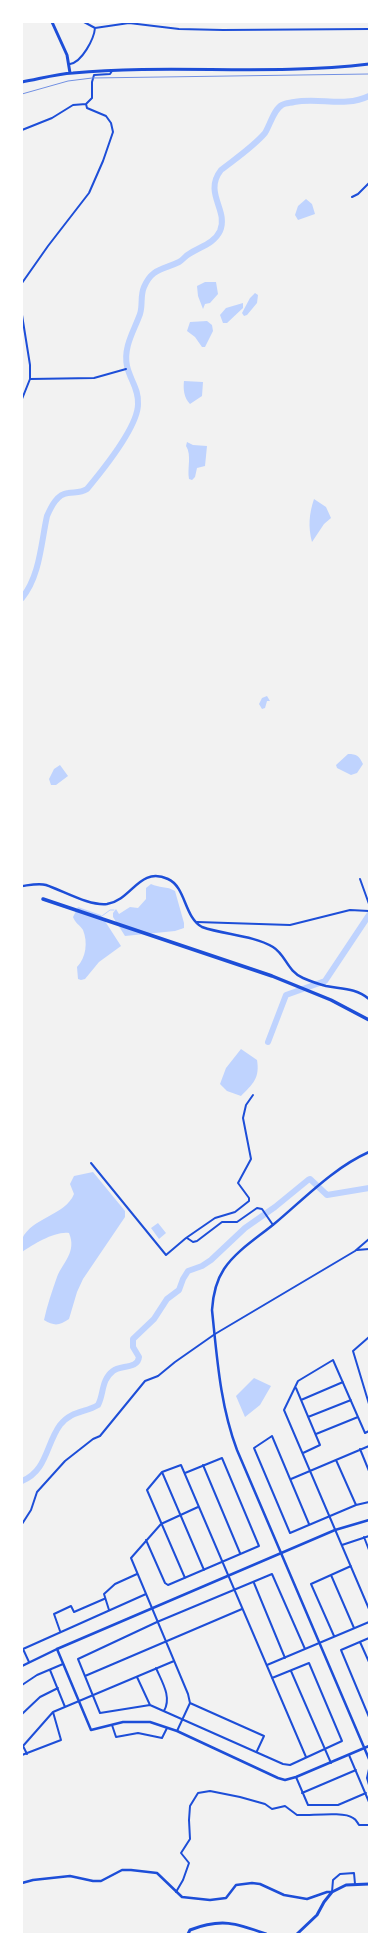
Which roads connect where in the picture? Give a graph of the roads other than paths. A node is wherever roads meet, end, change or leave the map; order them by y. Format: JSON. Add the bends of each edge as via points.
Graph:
{"nodes":[{"id":1,"x":52,"y":22,"type":"edge"},
{"id":2,"x":84,"y":22,"type":"edge"},
{"id":3,"x":139,"y":23,"type":"edge"},
{"id":4,"x":95,"y":28,"type":"junction"},
{"id":5,"x":369,"y":29,"type":"edge"},
{"id":6,"x":70,"y":64,"type":"junction"},
{"id":7,"x":369,"y":64,"type":"edge"},
{"id":8,"x":112,"y":71,"type":"junction"},
{"id":9,"x":70,"y":73,"type":"junction"},
{"id":10,"x":22,"y":82,"type":"edge"},
{"id":11,"x":86,"y":104,"type":"junction"},
{"id":12,"x":22,"y":130,"type":"edge"},
{"id":13,"x":369,"y":183,"type":"edge"},
{"id":14,"x":352,"y":196,"type":"dead end"},
{"id":15,"x":22,"y":283,"type":"edge"},
{"id":16,"x":22,"y":315,"type":"edge"},
{"id":17,"x":126,"y":368,"type":"dead end"},
{"id":18,"x":30,"y":379,"type":"junction"},
{"id":19,"x":22,"y":399,"type":"edge"},
{"id":20,"x":360,"y":879,"type":"dead end"},
{"id":21,"x":22,"y":886,"type":"edge"},
{"id":22,"x":43,"y":899,"type":"dead end"},
{"id":23,"x":369,"y":904,"type":"edge"},
{"id":24,"x":369,"y":911,"type":"edge"},
{"id":25,"x":196,"y":922,"type":"junction"},
{"id":26,"x":210,"y":924,"type":"junction"},
{"id":27,"x":202,"y":928,"type":"junction"},
{"id":28,"x":369,"y":999,"type":"edge"},
{"id":29,"x":369,"y":1020,"type":"edge"},
{"id":30,"x":253,"y":1095,"type":"dead end"},
{"id":31,"x":369,"y":1152,"type":"edge"},
{"id":32,"x":92,"y":1163,"type":"dead end"},
{"id":33,"x":273,"y":1225,"type":"junction"},
{"id":34,"x":186,"y":1238,"type":"junction"},
{"id":35,"x":369,"y":1239,"type":"edge"},
{"id":36,"x":369,"y":1248,"type":"edge"},
{"id":37,"x":355,"y":1251,"type":"junction"},
{"id":38,"x":215,"y":1334,"type":"junction"},
{"id":39,"x":369,"y":1337,"type":"edge"},
{"id":40,"x":343,"y":1382,"type":"junction"},
{"id":41,"x":296,"y":1388,"type":"junction"},
{"id":42,"x":301,"y":1400,"type":"junction"},
{"id":43,"x":351,"y":1400,"type":"junction"},
{"id":44,"x":369,"y":1404,"type":"edge"},
{"id":45,"x":308,"y":1417,"type":"junction"},
{"id":46,"x":358,"y":1417,"type":"junction"},
{"id":47,"x":369,"y":1431,"type":"edge"},
{"id":48,"x":316,"y":1434,"type":"junction"},
{"id":49,"x":369,"y":1446,"type":"edge"},
{"id":50,"x":360,"y":1449,"type":"junction"},
{"id":51,"x":303,"y":1453,"type":"junction"},
{"id":52,"x":336,"y":1460,"type":"junction"},
{"id":53,"x":203,"y":1466,"type":"junction"},
{"id":54,"x":310,"y":1471,"type":"junction"},
{"id":55,"x":369,"y":1471,"type":"edge"},
{"id":56,"x":162,"y":1472,"type":"junction"},
{"id":57,"x":185,"y":1472,"type":"junction"},
{"id":58,"x":291,"y":1479,"type":"junction"},
{"id":59,"x":369,"y":1502,"type":"edge"},
{"id":60,"x":356,"y":1505,"type":"junction"},
{"id":61,"x":198,"y":1508,"type":"junction"},
{"id":62,"x":180,"y":1515,"type":"junction"},
{"id":63,"x":330,"y":1516,"type":"junction"},
{"id":64,"x":369,"y":1520,"type":"edge"},
{"id":65,"x":22,"y":1524,"type":"edge"},
{"id":66,"x":161,"y":1524,"type":"junction"},
{"id":67,"x":309,"y":1524,"type":"junction"},
{"id":68,"x":336,"y":1530,"type":"junction"},
{"id":69,"x":369,"y":1536,"type":"edge"},
{"id":70,"x":364,"y":1537,"type":"junction"},
{"id":71,"x":146,"y":1540,"type":"junction"},
{"id":72,"x":342,"y":1545,"type":"junction"},
{"id":73,"x":369,"y":1550,"type":"edge"},
{"id":74,"x":240,"y":1553,"type":"junction"},
{"id":75,"x":281,"y":1553,"type":"junction"},
{"id":76,"x":222,"y":1562,"type":"junction"},
{"id":77,"x":351,"y":1566,"type":"junction"},
{"id":78,"x":204,"y":1570,"type":"junction"},
{"id":79,"x":137,"y":1574,"type":"junction"},
{"id":80,"x":229,"y":1576,"type":"junction"},
{"id":81,"x":331,"y":1576,"type":"junction"},
{"id":82,"x":185,"y":1578,"type":"junction"},
{"id":83,"x":254,"y":1583,"type":"junction"},
{"id":84,"x":235,"y":1590,"type":"junction"},
{"id":85,"x":146,"y":1594,"type":"junction"},
{"id":86,"x":104,"y":1599,"type":"junction"},
{"id":87,"x":152,"y":1609,"type":"junction"},
{"id":88,"x":242,"y":1609,"type":"junction"},
{"id":89,"x":369,"y":1609,"type":"edge"},
{"id":90,"x":109,"y":1610,"type":"junction"},
{"id":91,"x":157,"y":1622,"type":"junction"},
{"id":92,"x":369,"y":1622,"type":"edge"},
{"id":93,"x":354,"y":1628,"type":"junction"},
{"id":94,"x":60,"y":1631,"type":"junction"},
{"id":95,"x":334,"y":1636,"type":"junction"},
{"id":96,"x":369,"y":1638,"type":"edge"},
{"id":97,"x":165,"y":1641,"type":"junction"},
{"id":98,"x":360,"y":1642,"type":"junction"},
{"id":99,"x":320,"y":1643,"type":"junction"},
{"id":100,"x":57,"y":1649,"type":"junction"},
{"id":101,"x":305,"y":1650,"type":"junction"},
{"id":102,"x":285,"y":1658,"type":"junction"},
{"id":103,"x":174,"y":1661,"type":"junction"},
{"id":104,"x":29,"y":1662,"type":"junction"},
{"id":105,"x":369,"y":1662,"type":"edge"},
{"id":106,"x":63,"y":1664,"type":"junction"},
{"id":107,"x":267,"y":1665,"type":"junction"},
{"id":108,"x":22,"y":1666,"type":"edge"},
{"id":109,"x":156,"y":1668,"type":"junction"},
{"id":110,"x":50,"y":1670,"type":"junction"},
{"id":111,"x":291,"y":1671,"type":"junction"},
{"id":112,"x":85,"y":1676,"type":"junction"},
{"id":113,"x":137,"y":1677,"type":"junction"},
{"id":114,"x":272,"y":1678,"type":"junction"},
{"id":115,"x":22,"y":1685,"type":"edge"},
{"id":116,"x":58,"y":1688,"type":"junction"},
{"id":117,"x":93,"y":1695,"type":"junction"},
{"id":118,"x":80,"y":1701,"type":"junction"},
{"id":119,"x":190,"y":1703,"type":"junction"},
{"id":120,"x":150,"y":1704,"type":"junction"},
{"id":121,"x":66,"y":1707,"type":"junction"},
{"id":122,"x":164,"y":1711,"type":"junction"},
{"id":123,"x":53,"y":1712,"type":"junction"},
{"id":124,"x":22,"y":1714,"type":"edge"},
{"id":125,"x":369,"y":1717,"type":"edge"},
{"id":126,"x":182,"y":1719,"type":"junction"},
{"id":127,"x":112,"y":1725,"type":"junction"},
{"id":128,"x":167,"y":1728,"type":"junction"},
{"id":129,"x":177,"y":1731,"type":"junction"},
{"id":130,"x":22,"y":1746,"type":"edge"},
{"id":131,"x":369,"y":1746,"type":"edge"},
{"id":132,"x":364,"y":1748,"type":"junction"},
{"id":133,"x":324,"y":1749,"type":"junction"},
{"id":134,"x":257,"y":1752,"type":"junction"},
{"id":135,"x":27,"y":1754,"type":"junction"},
{"id":136,"x":22,"y":1755,"type":"edge"},
{"id":137,"x":349,"y":1755,"type":"junction"},
{"id":138,"x":306,"y":1757,"type":"junction"},
{"id":139,"x":369,"y":1759,"type":"edge"},
{"id":140,"x":331,"y":1763,"type":"junction"},
{"id":141,"x":356,"y":1770,"type":"junction"},
{"id":142,"x":369,"y":1770,"type":"edge"},
{"id":143,"x":296,"y":1777,"type":"junction"},
{"id":144,"x":369,"y":1785,"type":"edge"},
{"id":145,"x":302,"y":1793,"type":"junction"},
{"id":146,"x":366,"y":1794,"type":"junction"},
{"id":147,"x":369,"y":1802,"type":"edge"},
{"id":148,"x":369,"y":1825,"type":"edge"},
{"id":149,"x":22,"y":1883,"type":"edge"},
{"id":150,"x":356,"y":1884,"type":"junction"},
{"id":151,"x":369,"y":1884,"type":"edge"},
{"id":152,"x":176,"y":1892,"type":"junction"},
{"id":153,"x":332,"y":1892,"type":"junction"},
{"id":154,"x":188,"y":1934,"type":"edge"},
{"id":155,"x":266,"y":1934,"type":"edge"},
{"id":156,"x":297,"y":1934,"type":"edge"}],
"edges":[{"from":1,"to":6,"type":"highway"},
{"from":2,"to":4,"type":"street"},
{"from":3,"to":4,"type":"street"},
{"from":3,"to":5,"type":"street","via":[[179,29]]},
{"from":4,"to":6,"type":"street","via":[[95,34],[80,58]]},
{"from":6,"to":9,"type":"highway"},
{"from":7,"to":8,"type":"highway","via":[[305,69]]},
{"from":8,"to":9,"type":"highway"},
{"from":8,"to":11,"type":"street","via":[[110,74],[94,75],[92,98]]},
{"from":9,"to":10,"type":"highway"},
{"from":11,"to":12,"type":"street","via":[[73,105],[52,118]]},
{"from":11,"to":15,"type":"street","via":[[87,108],[106,116],[111,123],[113,132],[104,161],[89,193]]},
{"from":13,"to":14,"type":"street","via":[[358,194]]},
{"from":16,"to":18,"type":"street","via":[[29,351]]},
{"from":17,"to":18,"type":"street","via":[[94,378]]},
{"from":18,"to":19,"type":"street"},
{"from":20,"to":23,"type":"street"},
{"from":21,"to":25,"type":"street","via":[[45,885],[100,904],[118,901],[142,878],[162,877],[177,886]]},
{"from":22,"to":29,"type":"highway","via":[[272,976],[331,1000]]},
{"from":24,"to":26,"type":"street","via":[[350,910],[290,925]]},
{"from":25,"to":26,"type":"street"},
{"from":25,"to":27,"type":"street"},
{"from":26,"to":27,"type":"street"},
{"from":27,"to":28,"type":"street","via":[[249,938],[275,948],[290,969],[302,977],[356,991]]},
{"from":30,"to":34,"type":"street","via":[[246,1105],[243,1118],[251,1159],[238,1183],[249,1198],[249,1202],[235,1212],[218,1217]]},
{"from":31,"to":33,"type":"street","via":[[359,1156],[313,1190]]},
{"from":32,"to":34,"type":"street","via":[[166,1255]]},
{"from":33,"to":34,"type":"street","via":[[262,1210],[257,1208],[236,1222],[222,1222],[197,1241],[193,1242]]},
{"from":33,"to":38,"type":"street","via":[[242,1251],[220,1275],[212,1298]]},
{"from":35,"to":37,"type":"street"},
{"from":36,"to":37,"type":"street"},
{"from":37,"to":38,"type":"street"},
{"from":38,"to":65,"type":"street","via":[[158,1376],[145,1381],[100,1436],[66,1461],[37,1492],[31,1510]]},
{"from":38,"to":75,"type":"street","via":[[228,1425]]},
{"from":39,"to":44,"type":"street","via":[[352,1351]]},
{"from":40,"to":41,"type":"street","via":[[333,1360],[298,1381]]},
{"from":40,"to":42,"type":"street"},
{"from":40,"to":43,"type":"street"},
{"from":41,"to":42,"type":"street"},
{"from":41,"to":51,"type":"street","via":[[284,1410]]},
{"from":42,"to":45,"type":"street"},
{"from":43,"to":45,"type":"street"},
{"from":43,"to":46,"type":"street"},
{"from":45,"to":48,"type":"street"},
{"from":46,"to":47,"type":"street","via":[[365,1433]]},
{"from":46,"to":48,"type":"street"},
{"from":48,"to":51,"type":"street","via":[[320,1445]]},
{"from":49,"to":50,"type":"street"},
{"from":50,"to":52,"type":"street"},
{"from":50,"to":55,"type":"street"},
{"from":51,"to":54,"type":"street"},
{"from":52,"to":54,"type":"street"},
{"from":52,"to":60,"type":"street"},
{"from":53,"to":57,"type":"street"},
{"from":53,"to":74,"type":"street"},
{"from":53,"to":74,"type":"street","via":[[222,1458],[259,1546]]},
{"from":54,"to":58,"type":"street"},
{"from":54,"to":63,"type":"street"},
{"from":56,"to":57,"type":"street","via":[[181,1465]]},
{"from":56,"to":62,"type":"street"},
{"from":56,"to":66,"type":"street","via":[[147,1490]]},
{"from":57,"to":61,"type":"street"},
{"from":58,"to":67,"type":"street"},
{"from":58,"to":67,"type":"street","via":[[272,1436],[254,1448],[290,1532]]},
{"from":59,"to":60,"type":"street"},
{"from":60,"to":63,"type":"street"},
{"from":61,"to":62,"type":"street"},
{"from":61,"to":76,"type":"street"},
{"from":62,"to":66,"type":"street"},
{"from":62,"to":78,"type":"street"},
{"from":63,"to":67,"type":"street"},
{"from":63,"to":68,"type":"street"},
{"from":64,"to":68,"type":"street"},
{"from":66,"to":71,"type":"street"},
{"from":66,"to":82,"type":"street"},
{"from":68,"to":72,"type":"street"},
{"from":68,"to":75,"type":"street"},
{"from":69,"to":70,"type":"street"},
{"from":70,"to":72,"type":"street"},
{"from":70,"to":73,"type":"street"},
{"from":71,"to":79,"type":"street","via":[[131,1558]]},
{"from":71,"to":82,"type":"street","via":[[168,1586]]},
{"from":72,"to":77,"type":"street"},
{"from":74,"to":76,"type":"street"},
{"from":75,"to":80,"type":"street"},
{"from":75,"to":99,"type":"street"},
{"from":76,"to":78,"type":"street"},
{"from":76,"to":80,"type":"street"},
{"from":77,"to":81,"type":"street"},
{"from":77,"to":89,"type":"street"},
{"from":78,"to":82,"type":"street"},
{"from":79,"to":85,"type":"street"},
{"from":79,"to":86,"type":"street","via":[[115,1584],[104,1594]]},
{"from":80,"to":84,"type":"street"},
{"from":80,"to":87,"type":"street"},
{"from":81,"to":93,"type":"street"},
{"from":81,"to":95,"type":"street","via":[[311,1584]]},
{"from":83,"to":84,"type":"street"},
{"from":83,"to":101,"type":"street","via":[[272,1574]]},
{"from":83,"to":102,"type":"street"},
{"from":84,"to":88,"type":"street"},
{"from":84,"to":91,"type":"street"},
{"from":85,"to":87,"type":"street"},
{"from":85,"to":90,"type":"street"},
{"from":86,"to":90,"type":"street"},
{"from":86,"to":94,"type":"street","via":[[74,1612],[71,1606],[54,1614]]},
{"from":87,"to":91,"type":"street"},
{"from":87,"to":100,"type":"street"},
{"from":88,"to":97,"type":"street"},
{"from":88,"to":107,"type":"street"},
{"from":90,"to":94,"type":"street"},
{"from":91,"to":97,"type":"street"},
{"from":91,"to":112,"type":"street","via":[[78,1659]]},
{"from":92,"to":93,"type":"street"},
{"from":93,"to":95,"type":"street"},
{"from":94,"to":104,"type":"street","via":[[23,1648]]},
{"from":95,"to":99,"type":"street"},
{"from":96,"to":98,"type":"street"},
{"from":97,"to":103,"type":"street"},
{"from":97,"to":112,"type":"street"},
{"from":98,"to":105,"type":"street"},
{"from":98,"to":125,"type":"street","via":[[341,1650]]},
{"from":99,"to":101,"type":"street"},
{"from":99,"to":132,"type":"street"},
{"from":100,"to":104,"type":"street"},
{"from":100,"to":106,"type":"street"},
{"from":101,"to":102,"type":"street"},
{"from":102,"to":107,"type":"street"},
{"from":103,"to":109,"type":"street"},
{"from":103,"to":119,"type":"street"},
{"from":104,"to":108,"type":"street"},
{"from":106,"to":110,"type":"street"},
{"from":106,"to":118,"type":"street"},
{"from":107,"to":114,"type":"street"},
{"from":109,"to":113,"type":"street"},
{"from":109,"to":122,"type":"street","via":[[168,1696],[168,1705]]},
{"from":110,"to":115,"type":"street"},
{"from":110,"to":116,"type":"street"},
{"from":111,"to":114,"type":"street"},
{"from":111,"to":133,"type":"street"},
{"from":111,"to":133,"type":"street","via":[[309,1663],[342,1741]]},
{"from":112,"to":117,"type":"street"},
{"from":113,"to":117,"type":"street"},
{"from":113,"to":120,"type":"street"},
{"from":114,"to":138,"type":"street"},
{"from":116,"to":121,"type":"street"},
{"from":116,"to":124,"type":"street","via":[[40,1697]]},
{"from":117,"to":118,"type":"street"},
{"from":117,"to":120,"type":"street","via":[[100,1713]]},
{"from":118,"to":121,"type":"street"},
{"from":118,"to":127,"type":"street","via":[[91,1730]]},
{"from":119,"to":126,"type":"street"},
{"from":119,"to":134,"type":"street","via":[[264,1736]]},
{"from":120,"to":122,"type":"street"},
{"from":121,"to":123,"type":"street"},
{"from":122,"to":126,"type":"street"},
{"from":123,"to":130,"type":"street"},
{"from":123,"to":135,"type":"street","via":[[61,1740]]},
{"from":126,"to":129,"type":"street"},
{"from":126,"to":134,"type":"street"},
{"from":127,"to":128,"type":"street","via":[[137,1721]]},
{"from":127,"to":128,"type":"street","via":[[116,1737],[138,1733],[162,1738]]},
{"from":128,"to":129,"type":"street"},
{"from":129,"to":143,"type":"street","via":[[278,1778],[285,1780]]},
{"from":130,"to":135,"type":"street"},
{"from":131,"to":132,"type":"street"},
{"from":132,"to":137,"type":"street"},
{"from":132,"to":139,"type":"street"},
{"from":133,"to":138,"type":"street"},
{"from":133,"to":140,"type":"street"},
{"from":134,"to":138,"type":"street","via":[[290,1765]]},
{"from":135,"to":136,"type":"street"},
{"from":137,"to":140,"type":"street"},
{"from":137,"to":141,"type":"street"},
{"from":140,"to":143,"type":"street"},
{"from":141,"to":145,"type":"street"},
{"from":141,"to":146,"type":"street"},
{"from":142,"to":144,"type":"street"},
{"from":143,"to":145,"type":"street"},
{"from":145,"to":146,"type":"street","via":[[308,1805],[338,1805]]},
{"from":146,"to":147,"type":"street"},
{"from":148,"to":152,"type":"street","via":[[359,1825],[355,1819],[348,1816],[297,1815],[285,1806],[272,1809],[265,1804],[240,1797],[202,1791],[190,1806],[190,1839],[182,1854],[189,1863]]},
{"from":149,"to":152,"type":"street","via":[[70,1876],[101,1882],[122,1870],[131,1870],[157,1873]]},
{"from":150,"to":151,"type":"highway"},
{"from":150,"to":153,"type":"highway","via":[[346,1885]]},
{"from":150,"to":153,"type":"street","via":[[354,1873],[340,1874],[333,1880]]},
{"from":152,"to":153,"type":"street","via":[[182,1897],[220,1900],[226,1898],[236,1886],[252,1883],[284,1895],[307,1899]]},
{"from":153,"to":156,"type":"highway","via":[[317,1915]]},
{"from":154,"to":155,"type":"highway","via":[[190,1930],[204,1925],[228,1922]]}]}
